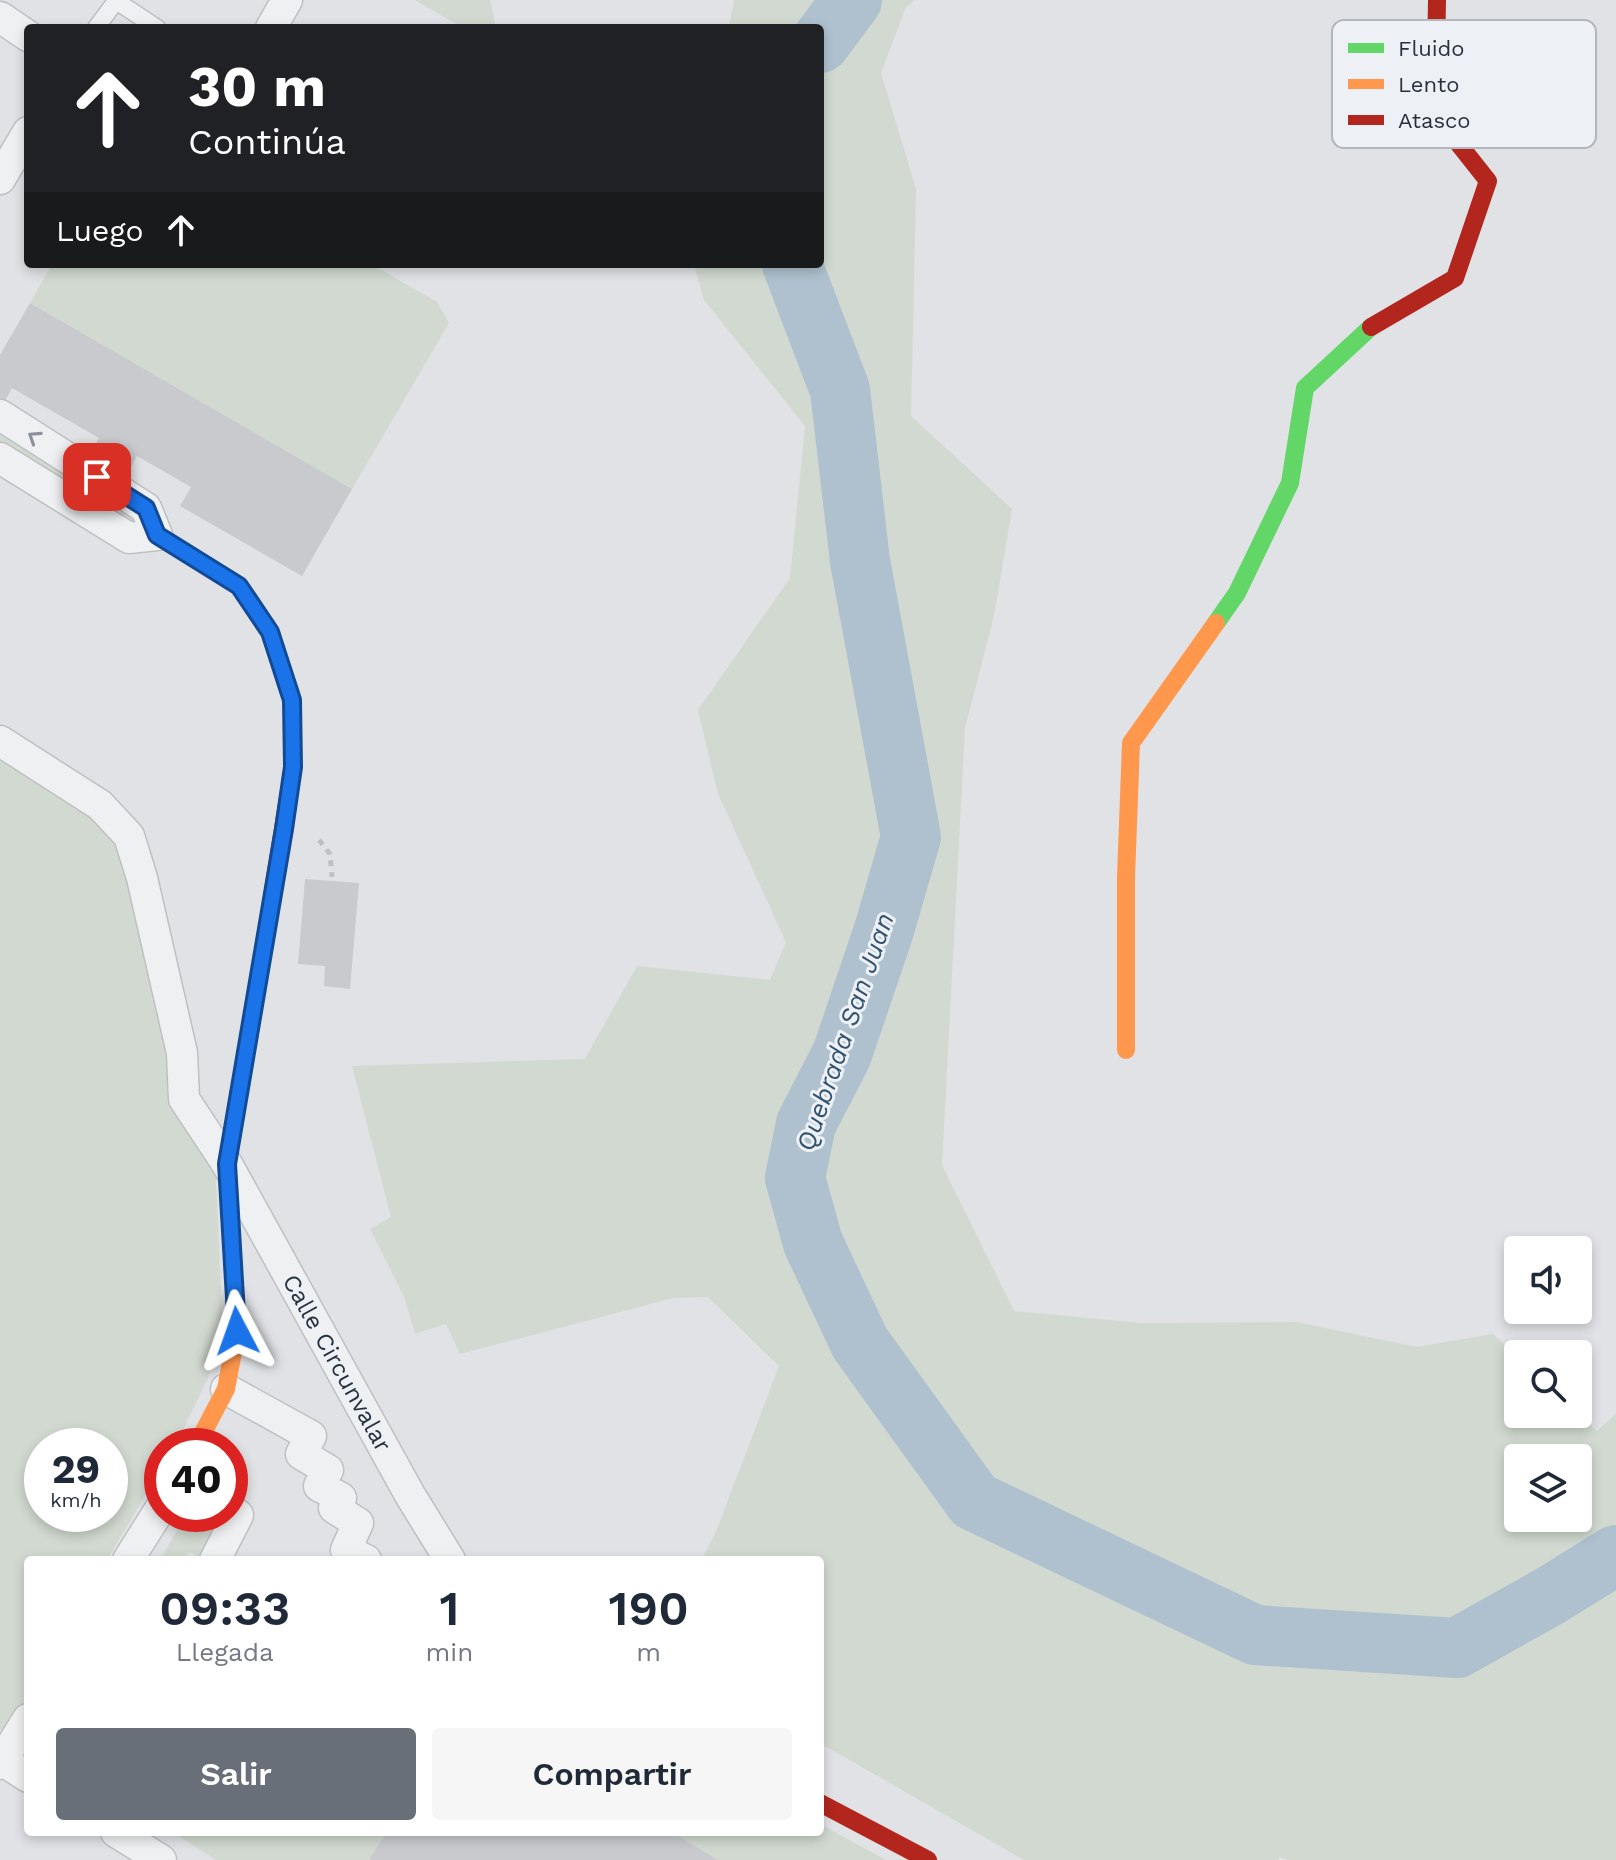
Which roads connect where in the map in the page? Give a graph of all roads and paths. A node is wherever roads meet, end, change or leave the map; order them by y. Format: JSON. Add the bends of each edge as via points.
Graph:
{"nodes":[{"id":1,"x":116,"y":0,"type":"edge"},
{"id":2,"x":287,"y":0,"type":"edge"},
{"id":3,"x":1437,"y":0,"type":"edge"},
{"id":4,"x":0,"y":17,"type":"edge"},
{"id":5,"x":1437,"y":20,"type":"edge"},
{"id":6,"x":99,"y":24,"type":"edge"},
{"id":7,"x":151,"y":24,"type":"edge"},
{"id":8,"x":273,"y":24,"type":"edge"},
{"id":9,"x":24,"y":33,"type":"edge"},
{"id":10,"x":24,"y":139,"type":"edge"},
{"id":11,"x":1462,"y":148,"type":"edge"},
{"id":12,"x":0,"y":179,"type":"edge"},
{"id":13,"x":0,"y":415,"type":"edge"},
{"id":14,"x":0,"y":458,"type":"edge"},
{"id":15,"x":157,"y":535,"type":"junction"},
{"id":16,"x":0,"y":741,"type":"edge"},
{"id":17,"x":1126,"y":1050,"type":"dead end"},
{"id":18,"x":227,"y":1164,"type":"junction"},
{"id":19,"x":226,"y":1389,"type":"junction"},
{"id":20,"x":205,"y":1428,"type":"edge"},
{"id":21,"x":146,"y":1532,"type":"edge"},
{"id":22,"x":229,"y":1532,"type":"edge"},
{"id":23,"x":131,"y":1556,"type":"edge"},
{"id":24,"x":217,"y":1556,"type":"edge"},
{"id":25,"x":358,"y":1556,"type":"edge"},
{"id":26,"x":448,"y":1556,"type":"edge"},
{"id":27,"x":24,"y":1725,"type":"edge"},
{"id":28,"x":1,"y":1761,"type":"edge"},
{"id":29,"x":24,"y":1775,"type":"edge"},
{"id":30,"x":824,"y":1805,"type":"edge"},
{"id":31,"x":122,"y":1836,"type":"edge"},
{"id":32,"x":161,"y":1860,"type":"edge"},
{"id":33,"x":928,"y":1860,"type":"edge"}],
"edges":[{"from":1,"to":6,"type":"lane"},
{"from":1,"to":7,"type":"lane"},
{"from":2,"to":8,"type":"street"},
{"from":3,"to":5,"type":"street"},
{"from":4,"to":9,"type":"street"},
{"from":10,"to":12,"type":"street"},
{"from":11,"to":17,"type":"street","via":[[1488,181],[1455,278],[1364,331],[1305,388],[1290,483],[1237,593],[1131,743]]},
{"from":15,"to":13,"type":"street","one_way":true,"via":[[146,508]]},
{"from":14,"to":15,"type":"street","via":[[129,538]]},
{"from":15,"to":18,"type":"street","via":[[239,586],[270,632],[292,700],[287,813]]},
{"from":16,"to":18,"type":"street","name":"Calle Circunvalar","via":[[100,805],[129,836],[182,1053],[184,1099]]},
{"from":18,"to":19,"type":"street","via":[[237,1331]]},
{"from":18,"to":26,"type":"street","name":"Calle Circunvalar"},
{"from":19,"to":20,"type":"street"},
{"from":19,"to":25,"type":"street","via":[[311,1436],[301,1454],[328,1470],[319,1486],[341,1498],[334,1508],[358,1523],[346,1550]]},
{"from":21,"to":23,"type":"street"},
{"from":22,"to":24,"type":"street"},
{"from":27,"to":28,"type":"street"},
{"from":28,"to":29,"type":"street"},
{"from":30,"to":33,"type":"street"},
{"from":31,"to":32,"type":"street"}]}
